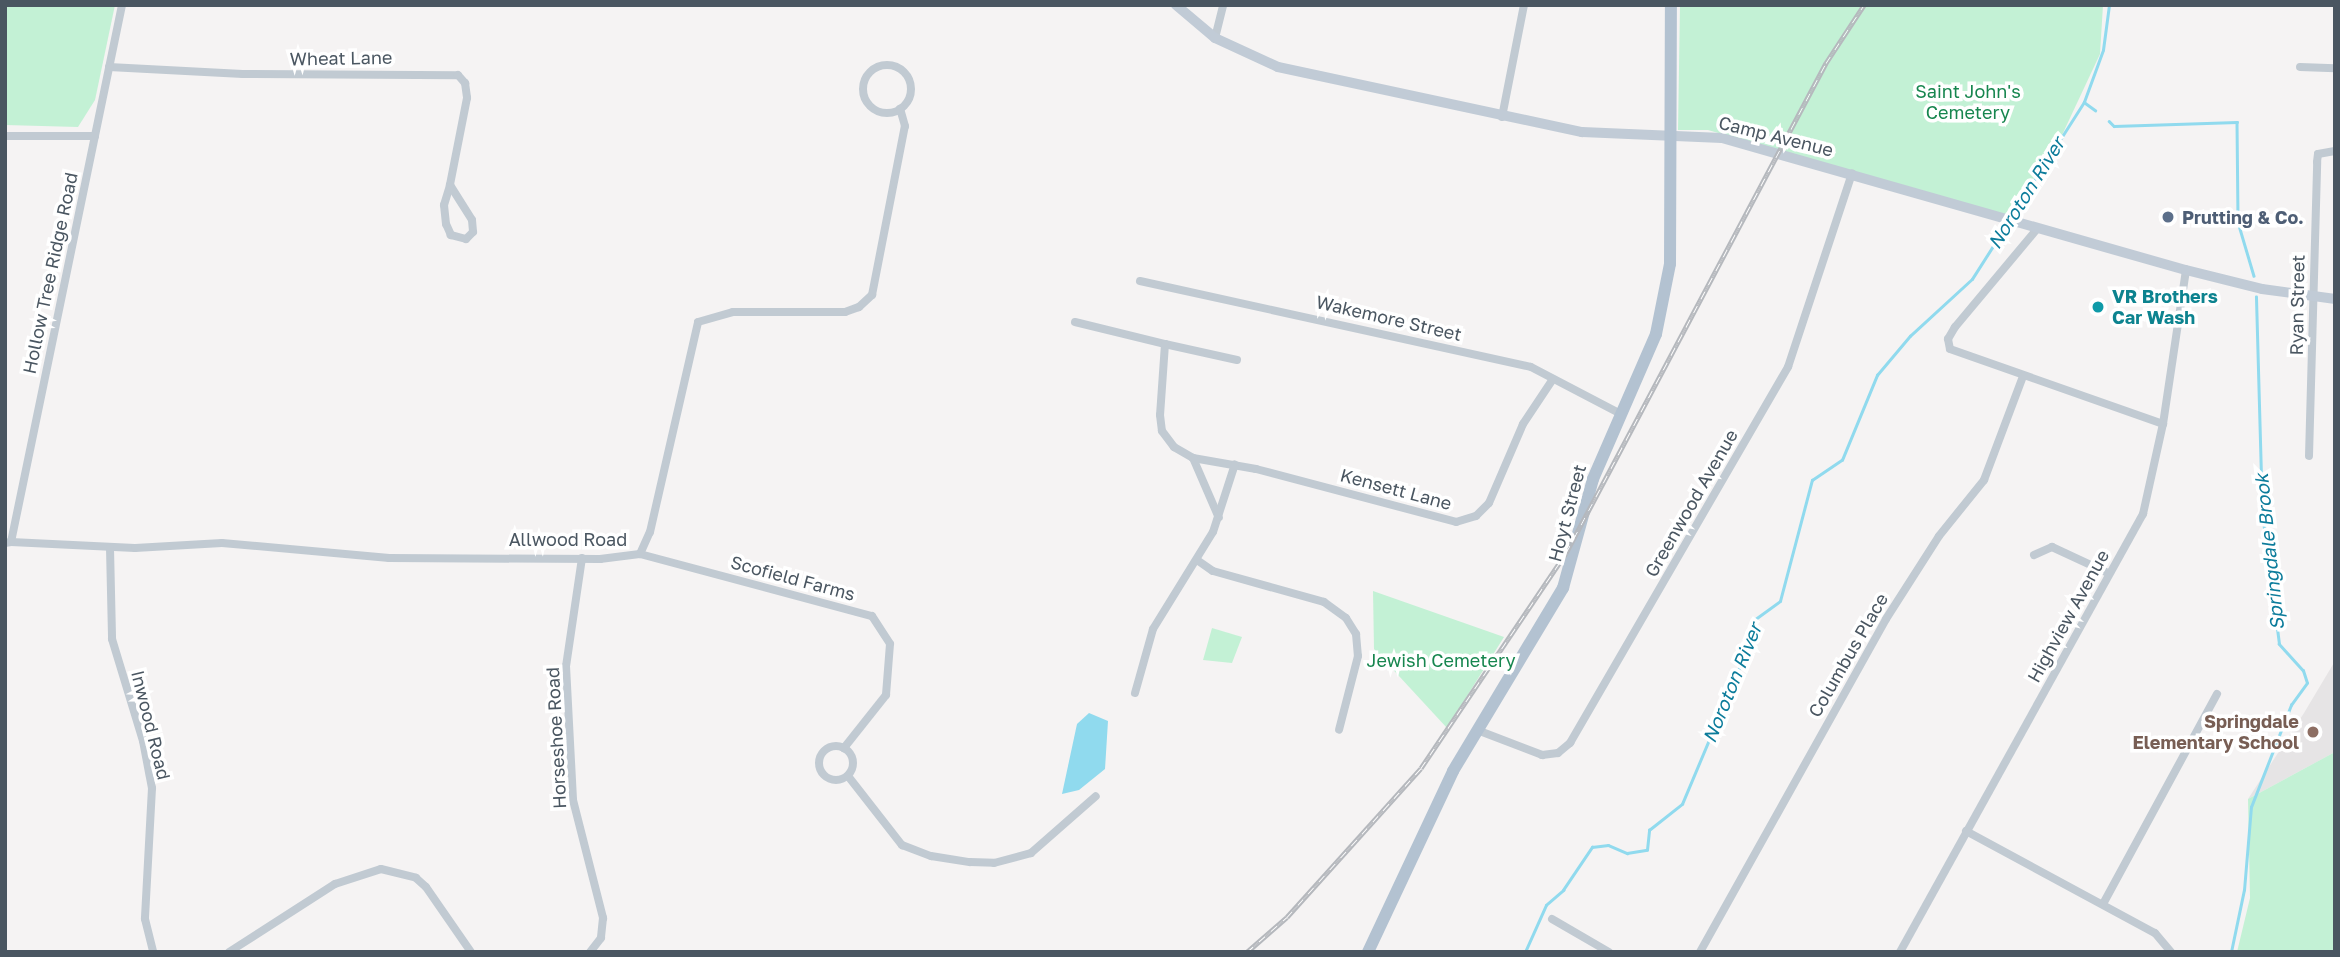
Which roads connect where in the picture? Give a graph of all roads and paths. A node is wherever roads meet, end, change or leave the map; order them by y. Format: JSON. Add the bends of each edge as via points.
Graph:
{"nodes":[{"id":1,"x":122,"y":5,"type":"edge"},
{"id":2,"x":1176,"y":5,"type":"edge"},
{"id":3,"x":1223,"y":5,"type":"edge"},
{"id":4,"x":1524,"y":5,"type":"edge"},
{"id":5,"x":1671,"y":5,"type":"edge"},
{"id":6,"x":1216,"y":38,"type":"junction"},
{"id":7,"x":109,"y":66,"type":"junction"},
{"id":8,"x":2300,"y":67,"type":"dead end"},
{"id":9,"x":2335,"y":68,"type":"edge"},
{"id":10,"x":900,"y":109,"type":"junction"},
{"id":11,"x":1502,"y":117,"type":"junction"},
{"id":12,"x":5,"y":136,"type":"edge"},
{"id":13,"x":95,"y":136,"type":"junction"},
{"id":14,"x":1673,"y":137,"type":"junction"},
{"id":15,"x":2335,"y":151,"type":"edge"},
{"id":16,"x":1852,"y":173,"type":"junction"},
{"id":17,"x":450,"y":185,"type":"junction"},
{"id":18,"x":2036,"y":229,"type":"junction"},
{"id":19,"x":2186,"y":270,"type":"junction"},
{"id":20,"x":1140,"y":281,"type":"dead end"},
{"id":21,"x":2313,"y":297,"type":"junction"},
{"id":22,"x":2335,"y":299,"type":"edge"},
{"id":23,"x":1075,"y":322,"type":"dead end"},
{"id":24,"x":1164,"y":344,"type":"junction"},
{"id":25,"x":1237,"y":360,"type":"dead end"},
{"id":26,"x":2023,"y":376,"type":"junction"},
{"id":27,"x":1553,"y":379,"type":"junction"},
{"id":28,"x":1621,"y":414,"type":"junction"},
{"id":29,"x":2163,"y":425,"type":"junction"},
{"id":30,"x":2309,"y":456,"type":"dead end"},
{"id":31,"x":1193,"y":458,"type":"junction"},
{"id":32,"x":1236,"y":464,"type":"junction"},
{"id":33,"x":1219,"y":518,"type":"junction"},
{"id":34,"x":8,"y":543,"type":"edge"},
{"id":35,"x":110,"y":548,"type":"junction"},
{"id":36,"x":640,"y":554,"type":"junction"},
{"id":37,"x":2034,"y":555,"type":"dead end"},
{"id":38,"x":582,"y":558,"type":"junction"},
{"id":39,"x":1197,"y":560,"type":"junction"},
{"id":40,"x":2109,"y":573,"type":"junction"},
{"id":41,"x":1135,"y":694,"type":"dead end"},
{"id":42,"x":2217,"y":694,"type":"dead end"},
{"id":43,"x":1339,"y":730,"type":"dead end"},
{"id":44,"x":1477,"y":730,"type":"junction"},
{"id":45,"x":844,"y":748,"type":"junction"},
{"id":46,"x":848,"y":776,"type":"junction"},
{"id":47,"x":1096,"y":796,"type":"dead end"},
{"id":48,"x":1966,"y":831,"type":"junction"},
{"id":49,"x":2103,"y":904,"type":"junction"},
{"id":50,"x":1552,"y":919,"type":"dead end"},
{"id":51,"x":153,"y":952,"type":"edge"},
{"id":52,"x":229,"y":952,"type":"edge"},
{"id":53,"x":471,"y":952,"type":"edge"},
{"id":54,"x":590,"y":952,"type":"edge"},
{"id":55,"x":1368,"y":952,"type":"edge"},
{"id":56,"x":1609,"y":952,"type":"edge"},
{"id":57,"x":1700,"y":952,"type":"edge"},
{"id":58,"x":1900,"y":952,"type":"edge"},
{"id":59,"x":2171,"y":952,"type":"edge"}],
"edges":[{"from":1,"to":7,"type":"street","name":"Hollow Tree Ridge Road"},
{"from":2,"to":6,"type":"street","name":"Camp Avenue"},
{"from":3,"to":6,"type":"street"},
{"from":4,"to":11,"type":"street"},
{"from":5,"to":14,"type":"main road","name":"Hoyt Street"},
{"from":6,"to":11,"type":"street","name":"Camp Avenue","via":[[1278,67]]},
{"from":7,"to":13,"type":"street","name":"Hollow Tree Ridge Road"},
{"from":7,"to":17,"type":"street","name":"Wheat Lane","via":[[256,74],[458,75],[466,83],[467,98]]},
{"from":8,"to":9,"type":"street"},
{"from":10,"to":10,"type":"street","name":"Allwood Road","via":[[910,97],[905,74],[893,66],[873,70],[863,89],[867,103],[879,112]]},
{"from":10,"to":36,"type":"street","name":"Allwood Road","via":[[905,126],[872,295],[845,312],[733,312],[698,322],[650,532]]},
{"from":11,"to":14,"type":"street","name":"Camp Avenue","via":[[1581,132]]},
{"from":12,"to":13,"type":"street"},
{"from":13,"to":34,"type":"street","name":"Hollow Tree Ridge Road"},
{"from":14,"to":16,"type":"street","name":"Camp Avenue","via":[[1722,138]]},
{"from":14,"to":28,"type":"main road","name":"Hoyt Street","via":[[1667,292],[1652,348]]},
{"from":15,"to":21,"type":"street","name":"Ryan Street","via":[[2318,153]]},
{"from":16,"to":18,"type":"street","name":"Camp Avenue"},
{"from":16,"to":44,"type":"street","name":"Greenwood Avenue","via":[[1788,368],[1574,736],[1563,750],[1542,755]]},
{"from":17,"to":17,"type":"street","name":"Wheat Lane","via":[[471,220],[473,232],[466,239],[451,235],[446,225],[445,199]]},
{"from":18,"to":19,"type":"street","name":"Camp Avenue"},
{"from":18,"to":26,"type":"street","via":[[1955,327],[1947,344],[1961,355]]},
{"from":19,"to":21,"type":"street","name":"Camp Avenue"},
{"from":19,"to":29,"type":"street","name":"Highview Avenue"},
{"from":20,"to":27,"type":"street","name":"Wakemore Street","via":[[1519,364]]},
{"from":21,"to":22,"type":"street","name":"Camp Avenue"},
{"from":21,"to":30,"type":"street","name":"Ryan Street"},
{"from":23,"to":24,"type":"street"},
{"from":24,"to":25,"type":"street"},
{"from":24,"to":31,"type":"street","via":[[1163,431],[1174,447]]},
{"from":26,"to":29,"type":"street"},
{"from":26,"to":57,"type":"street","name":"Columbus Place","via":[[1984,480],[1940,536],[1886,619]]},
{"from":27,"to":28,"type":"street","name":"Wakemore Street"},
{"from":27,"to":32,"type":"street","name":"Kensett Lane","via":[[1523,424],[1489,503],[1468,521],[1446,520]]},
{"from":28,"to":44,"type":"main road","name":"Hoyt Street","via":[[1588,491],[1563,588]]},
{"from":29,"to":40,"type":"street","name":"Highview Avenue","via":[[2147,505]]},
{"from":31,"to":32,"type":"street","name":"Kensett Lane"},
{"from":31,"to":33,"type":"street"},
{"from":32,"to":33,"type":"street"},
{"from":33,"to":39,"type":"street"},
{"from":34,"to":35,"type":"street","name":"Allwood Road"},
{"from":35,"to":38,"type":"street","name":"Allwood Road","via":[[222,543],[389,558]]},
{"from":35,"to":51,"type":"street","name":"Inwood Road","via":[[113,639],[152,788],[145,919]]},
{"from":36,"to":38,"type":"street","name":"Allwood Road"},
{"from":36,"to":45,"type":"street","name":"Scofield Farms","via":[[873,616],[890,644],[886,695]]},
{"from":37,"to":40,"type":"street","via":[[2052,547]]},
{"from":38,"to":54,"type":"street","name":"Horseshoe Road","via":[[566,666],[573,800],[603,918],[601,938]]},
{"from":39,"to":41,"type":"street","via":[[1153,629]]},
{"from":39,"to":43,"type":"street","via":[[1213,571],[1324,602],[1346,618],[1356,634],[1358,656]]},
{"from":40,"to":48,"type":"street","name":"Highview Avenue"},
{"from":42,"to":49,"type":"street"},
{"from":44,"to":55,"type":"main road","name":"Hoyt Street","via":[[1412,853]]},
{"from":45,"to":46,"type":"street","via":[[853,761]]},
{"from":45,"to":46,"type":"street","name":"Scofield Farms","via":[[827,748],[818,763],[828,778]]},
{"from":46,"to":47,"type":"street","via":[[902,845],[931,856],[970,862],[995,863],[1031,853]]},
{"from":48,"to":49,"type":"street"},
{"from":48,"to":58,"type":"street","name":"Highview Avenue"},
{"from":49,"to":59,"type":"street","via":[[2155,933]]},
{"from":50,"to":56,"type":"street"},
{"from":52,"to":53,"type":"street","via":[[335,884],[381,869],[416,878],[426,887]]}]}
